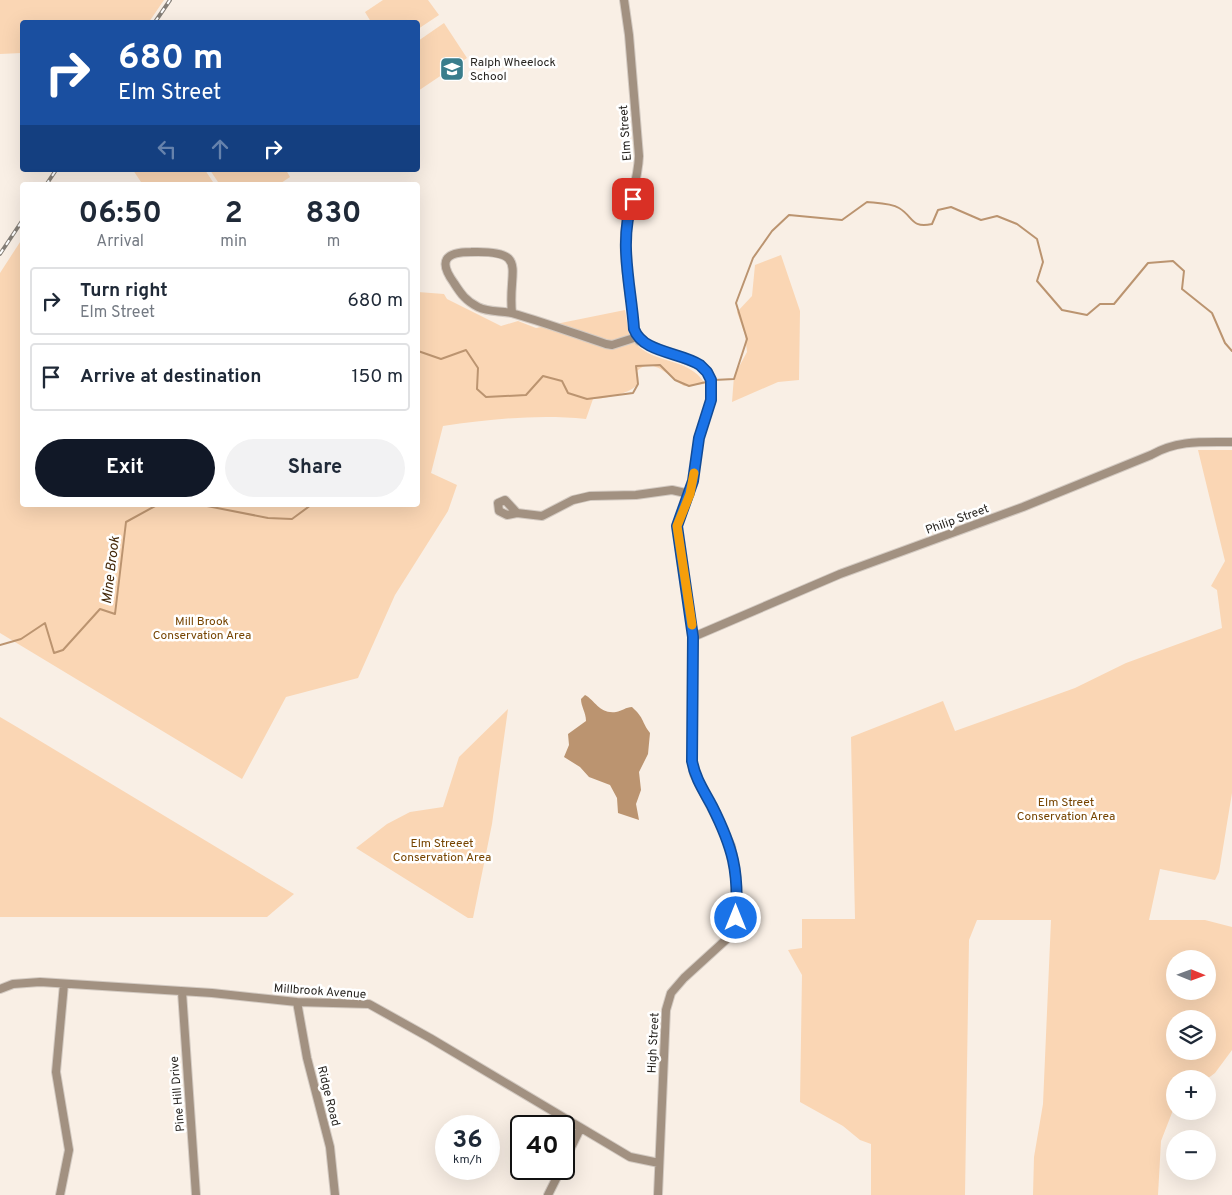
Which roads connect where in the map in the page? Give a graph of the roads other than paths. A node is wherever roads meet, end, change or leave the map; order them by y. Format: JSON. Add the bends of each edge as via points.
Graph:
{"nodes":[{"id":1,"x":624,"y":0,"type":"edge"},
{"id":2,"x":512,"y":313,"type":"junction"},
{"id":3,"x":637,"y":337,"type":"junction"},
{"id":4,"x":1232,"y":442,"type":"edge"},
{"id":5,"x":690,"y":494,"type":"junction"},
{"id":6,"x":517,"y":513,"type":"dead end"},
{"id":7,"x":693,"y":637,"type":"junction"},
{"id":8,"x":64,"y":984,"type":"junction"},
{"id":9,"x":0,"y":989,"type":"edge"},
{"id":10,"x":182,"y":992,"type":"junction"},
{"id":11,"x":297,"y":1002,"type":"junction"},
{"id":12,"x":580,"y":1129,"type":"junction"},
{"id":13,"x":575,"y":1139,"type":"edge"},
{"id":14,"x":659,"y":1163,"type":"junction"},
{"id":15,"x":556,"y":1180,"type":"edge"},
{"id":16,"x":60,"y":1195,"type":"edge"},
{"id":17,"x":196,"y":1195,"type":"edge"},
{"id":18,"x":335,"y":1195,"type":"edge"},
{"id":19,"x":548,"y":1195,"type":"edge"},
{"id":20,"x":658,"y":1195,"type":"edge"}],
"edges":[{"from":1,"to":3,"type":"street","name":"Elm Street","via":[[639,156],[639,173],[625,238]]},
{"from":2,"to":2,"type":"street","via":[[513,269],[508,257],[496,251],[463,252],[447,259],[446,273],[466,301],[490,311]]},
{"from":2,"to":3,"type":"street","via":[[606,344]]},
{"from":3,"to":5,"type":"street","via":[[646,344],[695,362],[711,380],[711,400],[699,438]]},
{"from":4,"to":7,"type":"street","name":"Philip Street","via":[[1187,442],[1166,447],[1023,507],[840,574]]},
{"from":5,"to":6,"type":"street","via":[[672,490],[590,496],[573,500],[542,516]]},
{"from":5,"to":7,"type":"street","via":[[677,526]]},
{"from":7,"to":14,"type":"street","name":"High Street","via":[[692,761],[694,774],[731,846],[736,875],[736,919],[729,937],[671,993],[666,1010]]},
{"from":8,"to":9,"type":"street","name":"Millbrook Avenue","via":[[24,982]]},
{"from":8,"to":10,"type":"street","name":"Millbrook Avenue"},
{"from":8,"to":16,"type":"street","via":[[56,1072],[69,1150]]},
{"from":10,"to":11,"type":"street","name":"Millbrook Avenue"},
{"from":10,"to":17,"type":"street","name":"Pine Hill Drive"},
{"from":11,"to":12,"type":"street","name":"Millbrook Avenue","via":[[368,1004]]},
{"from":11,"to":18,"type":"street","name":"Ridge Road","via":[[307,1058],[330,1147]]},
{"from":12,"to":13,"type":"street"},
{"from":12,"to":14,"type":"street","name":"Millbrook Avenue","via":[[630,1157]]},
{"from":14,"to":20,"type":"street","name":"High Street"},
{"from":15,"to":19,"type":"street"}]}
